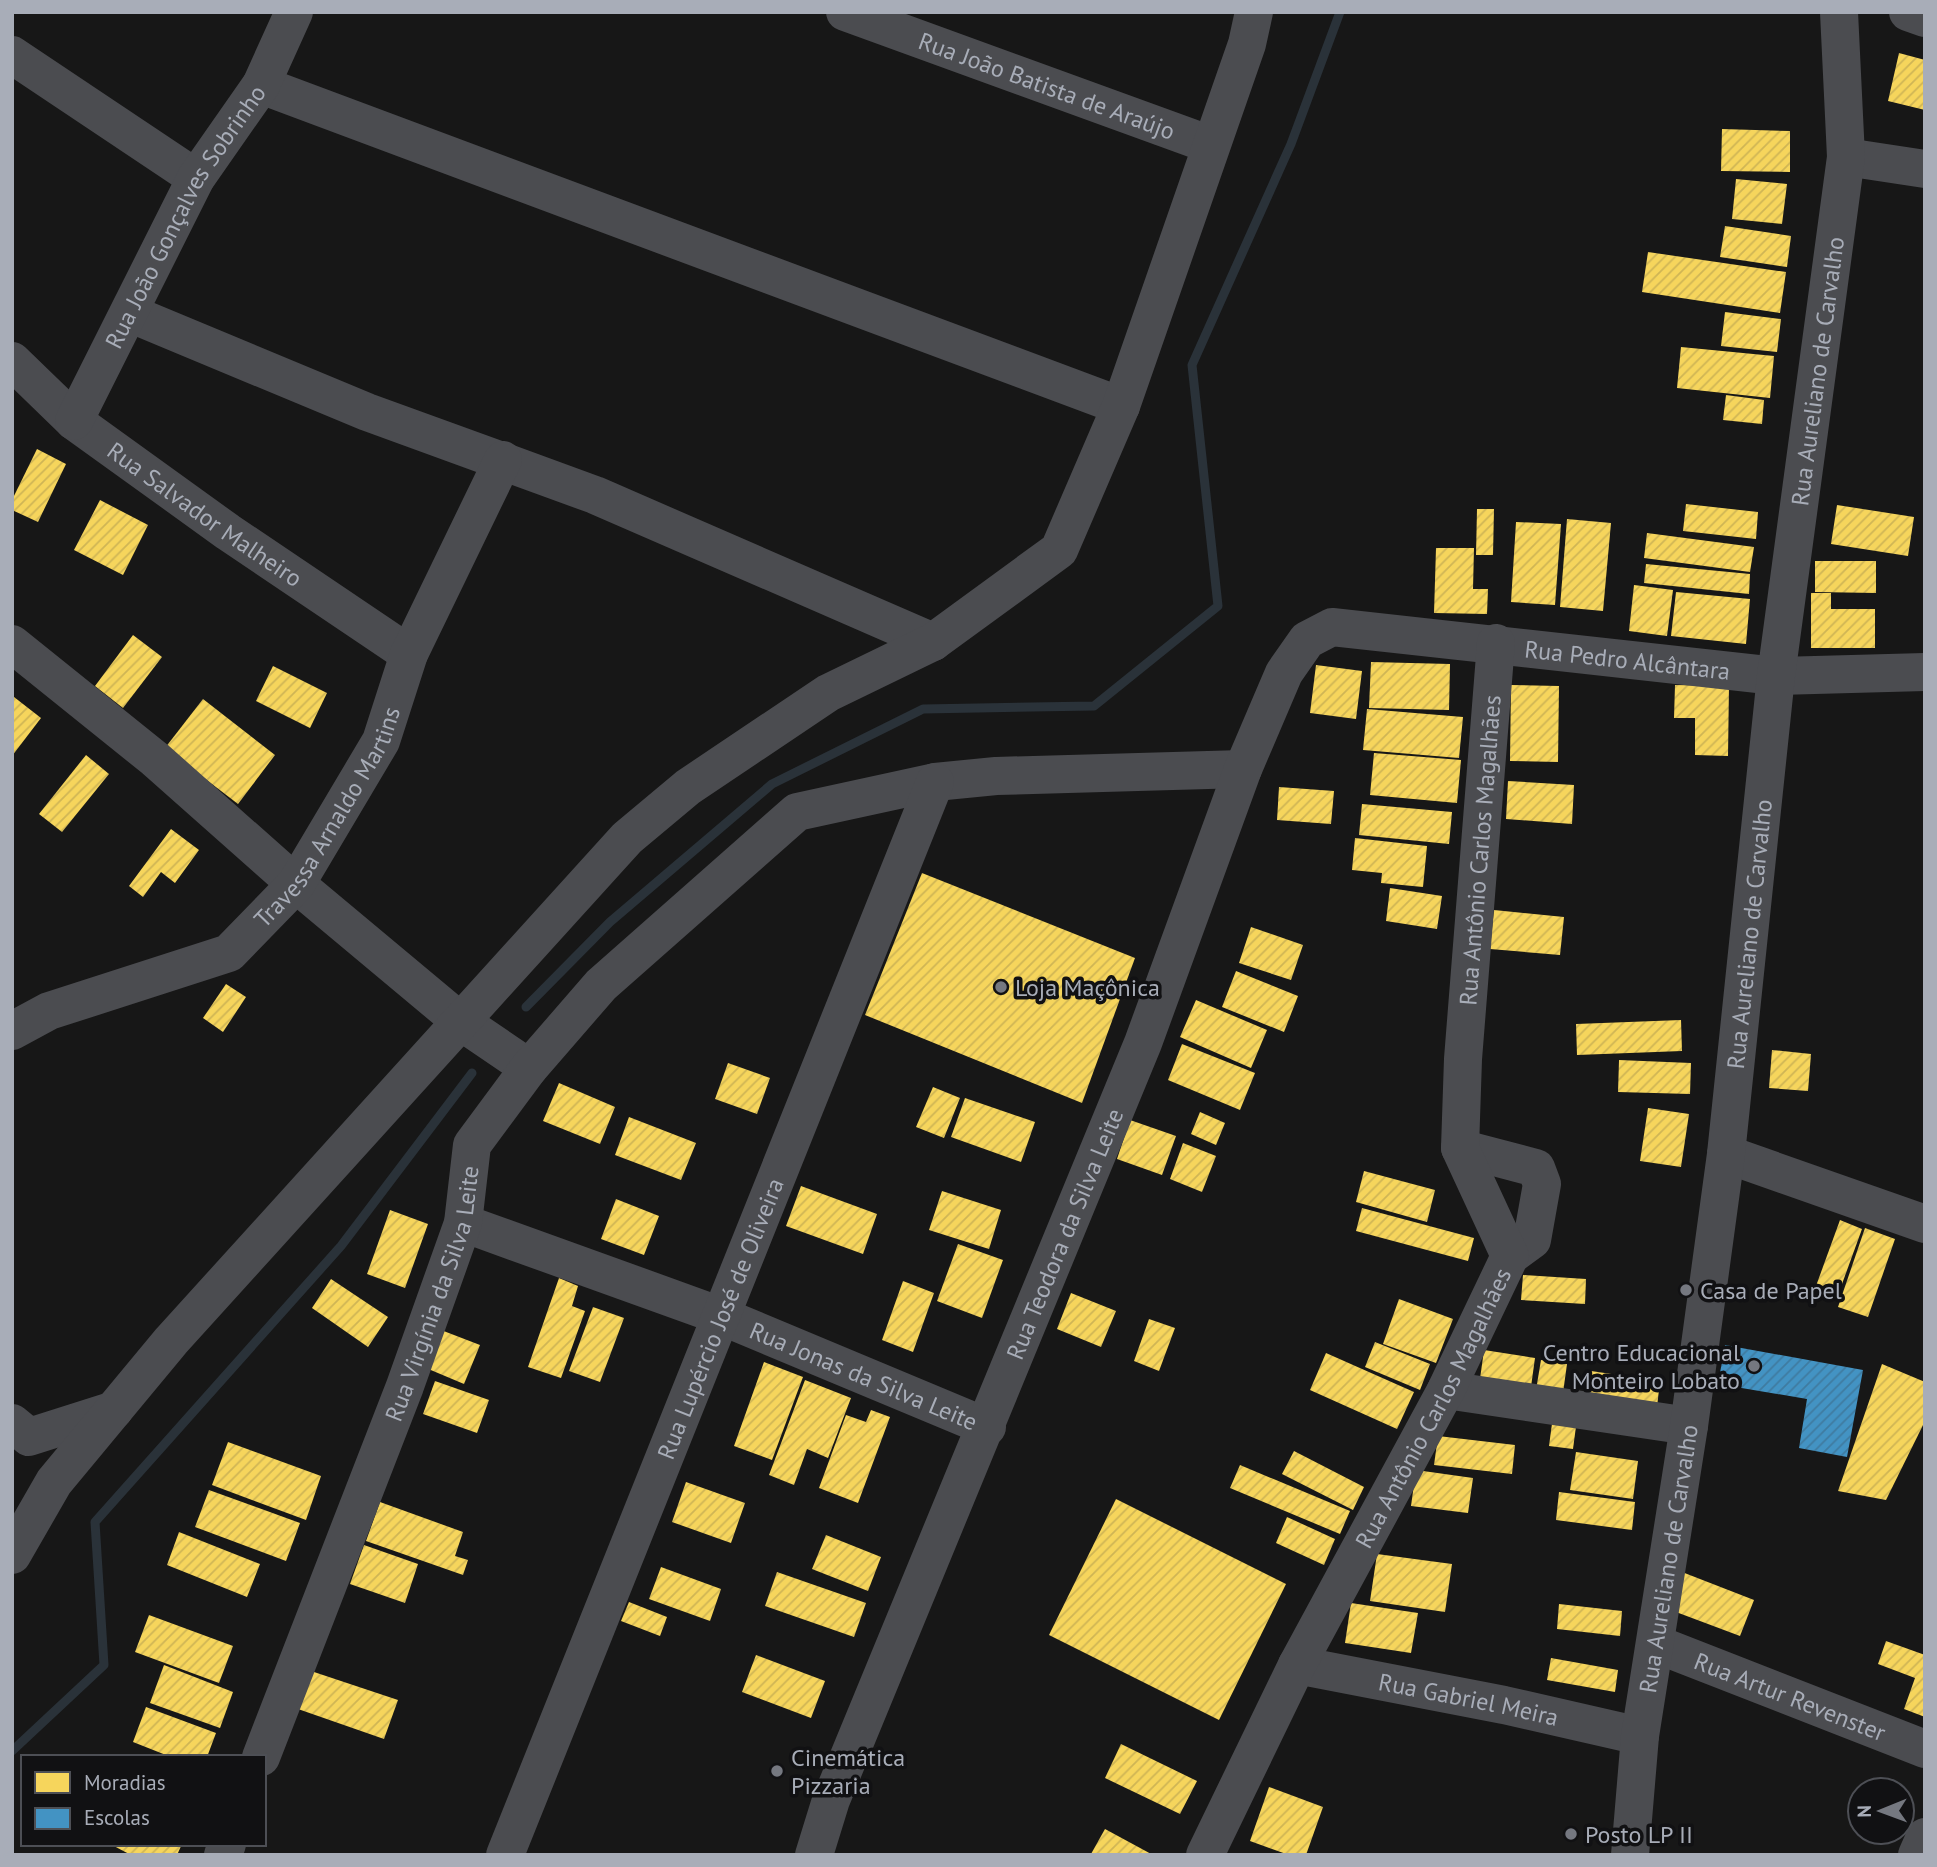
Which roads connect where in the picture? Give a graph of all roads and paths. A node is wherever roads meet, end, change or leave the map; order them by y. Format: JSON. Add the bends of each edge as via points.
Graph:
{"nodes":[{"id":1,"x":294,"y":12,"type":"edge"},
{"id":2,"x":845,"y":12,"type":"edge"},
{"id":3,"x":1254,"y":12,"type":"edge"},
{"id":4,"x":1839,"y":12,"type":"edge"},
{"id":5,"x":1908,"y":12,"type":"edge"},
{"id":6,"x":1925,"y":18,"type":"edge"},
{"id":7,"x":12,"y":55,"type":"edge"},
{"id":8,"x":261,"y":85,"type":"junction"},
{"id":9,"x":1211,"y":145,"type":"junction"},
{"id":10,"x":1846,"y":157,"type":"junction"},
{"id":11,"x":1925,"y":169,"type":"edge"},
{"id":12,"x":195,"y":178,"type":"junction"},
{"id":13,"x":129,"y":313,"type":"junction"},
{"id":14,"x":12,"y":361,"type":"edge"},
{"id":15,"x":1121,"y":407,"type":"junction"},
{"id":16,"x":75,"y":421,"type":"junction"},
{"id":17,"x":503,"y":460,"type":"junction"},
{"id":18,"x":1332,"y":627,"type":"joint"},
{"id":19,"x":933,"y":642,"type":"junction"},
{"id":20,"x":1496,"y":643,"type":"junction"},
{"id":21,"x":12,"y":644,"type":"edge"},
{"id":22,"x":409,"y":654,"type":"junction"},
{"id":23,"x":1925,"y":672,"type":"edge"},
{"id":24,"x":1776,"y":676,"type":"junction"},
{"id":25,"x":1242,"y":769,"type":"junction"},
{"id":26,"x":936,"y":782,"type":"junction"},
{"id":27,"x":296,"y":884,"type":"junction"},
{"id":28,"x":460,"y":1021,"type":"junction"},
{"id":29,"x":12,"y":1031,"type":"edge"},
{"id":30,"x":529,"y":1068,"type":"junction"},
{"id":31,"x":1460,"y":1148,"type":"junction"},
{"id":32,"x":1726,"y":1154,"type":"junction"},
{"id":33,"x":463,"y":1223,"type":"junction"},
{"id":34,"x":1925,"y":1224,"type":"edge"},
{"id":35,"x":1510,"y":1256,"type":"junction"},
{"id":36,"x":721,"y":1316,"type":"junction"},
{"id":37,"x":1446,"y":1390,"type":"junction"},
{"id":38,"x":114,"y":1410,"type":"junction"},
{"id":39,"x":1689,"y":1426,"type":"junction"},
{"id":40,"x":987,"y":1427,"type":"junction"},
{"id":41,"x":21,"y":1430,"type":"edge"},
{"id":42,"x":54,"y":1482,"type":"junction"},
{"id":43,"x":12,"y":1555,"type":"edge"},
{"id":44,"x":1656,"y":1644,"type":"junction"},
{"id":45,"x":1297,"y":1665,"type":"junction"},
{"id":46,"x":1640,"y":1736,"type":"junction"},
{"id":47,"x":1925,"y":1749,"type":"edge"},
{"id":48,"x":262,"y":1755,"type":"edge"},
{"id":49,"x":831,"y":1800,"type":"junction"},
{"id":50,"x":1925,"y":1837,"type":"edge"},
{"id":51,"x":1214,"y":1852,"type":"edge"},
{"id":52,"x":505,"y":1855,"type":"edge"},
{"id":53,"x":814,"y":1855,"type":"edge"},
{"id":54,"x":841,"y":1855,"type":"edge"},
{"id":55,"x":1630,"y":1855,"type":"edge"},
{"id":56,"x":1917,"y":1855,"type":"edge"}],
"edges":[{"from":1,"to":8,"type":"street","name":"Rua João Gonçalves Sobrinho"},
{"from":2,"to":9,"type":"street","name":"Rua João Batista de Araújo"},
{"from":3,"to":9,"type":"street"},
{"from":4,"to":10,"type":"street","name":"Rua Aureliano de Carvalho"},
{"from":5,"to":6,"type":"street"},
{"from":7,"to":12,"type":"street"},
{"from":8,"to":12,"type":"street","name":"Rua João Gonçalves Sobrinho"},
{"from":8,"to":15,"type":"street"},
{"from":9,"to":15,"type":"street"},
{"from":10,"to":11,"type":"street"},
{"from":10,"to":24,"type":"street","name":"Rua Aureliano de Carvalho"},
{"from":12,"to":13,"type":"street","name":"Rua João Gonçalves Sobrinho"},
{"from":13,"to":16,"type":"street","name":"Rua João Gonçalves Sobrinho"},
{"from":13,"to":17,"type":"street","via":[[367,412]]},
{"from":14,"to":16,"type":"street","name":"Rua Salvador Malheiro"},
{"from":15,"to":19,"type":"street","via":[[1059,550]]},
{"from":16,"to":22,"type":"street","name":"Rua Salvador Malheiro"},
{"from":17,"to":19,"type":"street","via":[[595,495]]},
{"from":17,"to":22,"type":"street","name":"Travessa Arnaldo Martins"},
{"from":18,"to":20,"type":"street","name":"Rua Pedro Alcântara"},
{"from":18,"to":25,"type":"street","name":"Rua Teodora da Silva Leite","via":[[1307,640],[1284,673]]},
{"from":19,"to":28,"type":"street","via":[[828,693],[688,787],[627,838]]},
{"from":20,"to":24,"type":"street","name":"Rua Pedro Alcântara"},
{"from":20,"to":31,"type":"street","name":"Rua Antônio Carlos Magalhães"},
{"from":21,"to":27,"type":"street","via":[[155,759]]},
{"from":22,"to":27,"type":"street","name":"Travessa Arnaldo Martins","via":[[381,741]]},
{"from":23,"to":24,"type":"street","name":"Rua Pedro Alcântara"},
{"from":24,"to":32,"type":"street","name":"Rua Aureliano de Carvalho"},
{"from":25,"to":26,"type":"street"},
{"from":25,"to":40,"type":"street","name":"Rua Teodora da Silva Leite","via":[[1143,1043]]},
{"from":26,"to":30,"type":"street","name":"Rua Virgínia da Silva Leite","via":[[797,812],[601,985]]},
{"from":26,"to":36,"type":"street","name":"Rua Lupércio José de Oliveira"},
{"from":27,"to":28,"type":"street"},
{"from":27,"to":29,"type":"street","name":"Travessa Arnaldo Martins","via":[[229,953],[49,1011]]},
{"from":28,"to":30,"type":"street"},
{"from":28,"to":38,"type":"street","via":[[171,1340]]},
{"from":30,"to":33,"type":"street","name":"Rua Virgínia da Silva Leite","via":[[472,1146]]},
{"from":31,"to":35,"type":"street","name":"Rua Antônio Carlos Magalhães"},
{"from":31,"to":35,"type":"street","via":[[1536,1168],[1542,1184],[1532,1240]]},
{"from":32,"to":34,"type":"street"},
{"from":32,"to":39,"type":"street","name":"Rua Aureliano de Carvalho"},
{"from":33,"to":36,"type":"street","name":"Rua Jonas da Silva Leite"},
{"from":33,"to":48,"type":"street","name":"Rua Virgínia da Silva Leite"},
{"from":35,"to":37,"type":"street","name":"Rua Antônio Carlos Magalhães"},
{"from":36,"to":40,"type":"street","name":"Rua Jonas da Silva Leite"},
{"from":36,"to":52,"type":"street","name":"Rua Lupércio José de Oliveira"},
{"from":37,"to":39,"type":"street"},
{"from":37,"to":45,"type":"street","name":"Rua Antônio Carlos Magalhães"},
{"from":38,"to":41,"type":"street"},
{"from":38,"to":42,"type":"street"},
{"from":39,"to":44,"type":"street","name":"Rua Aureliano de Carvalho"},
{"from":40,"to":49,"type":"street","name":"Rua Teodora da Silva Leite"},
{"from":41,"to":42,"type":"street"},
{"from":42,"to":43,"type":"street"},
{"from":44,"to":46,"type":"street","name":"Rua Aureliano de Carvalho"},
{"from":44,"to":47,"type":"street","name":"Rua Artur Revenster"},
{"from":45,"to":46,"type":"street","name":"Rua Gabriel Meira"},
{"from":45,"to":51,"type":"street","name":"Rua Antônio Carlos Magalhães"},
{"from":46,"to":55,"type":"street","name":"Rua Aureliano de Carvalho"},
{"from":49,"to":53,"type":"street","name":"Rua Teodora da Silva Leite"},
{"from":49,"to":54,"type":"street"},
{"from":50,"to":56,"type":"street"}]}
